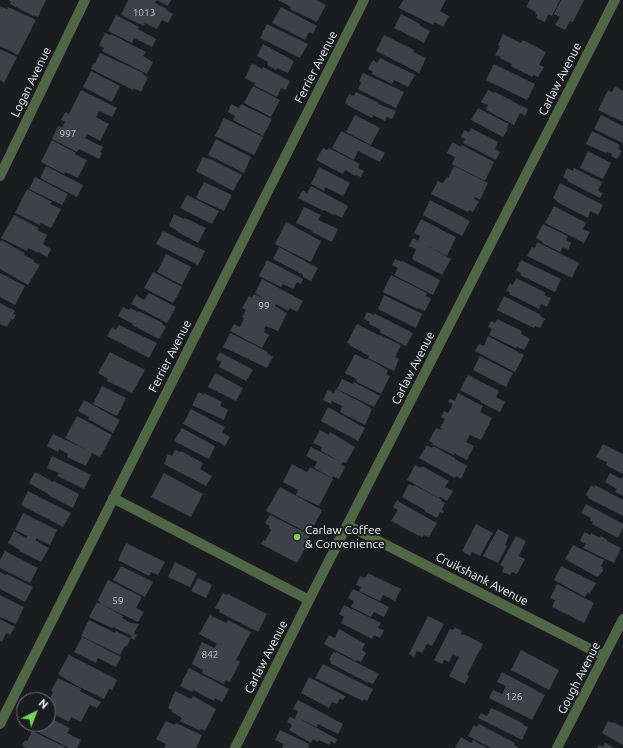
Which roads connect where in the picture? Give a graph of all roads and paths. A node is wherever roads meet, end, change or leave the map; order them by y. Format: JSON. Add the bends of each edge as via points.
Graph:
{"nodes":[{"id":1,"x":85,"y":0,"type":"edge"},
{"id":2,"x":364,"y":0,"type":"edge"},
{"id":3,"x":615,"y":0,"type":"edge"},
{"id":4,"x":0,"y":176,"type":"edge"},
{"id":5,"x":113,"y":498,"type":"junction"},
{"id":6,"x":348,"y":525,"type":"junction"},
{"id":7,"x":309,"y":600,"type":"junction"},
{"id":8,"x":623,"y":619,"type":"edge"},
{"id":9,"x":604,"y":656,"type":"junction"},
{"id":10,"x":0,"y":724,"type":"edge"},
{"id":11,"x":235,"y":748,"type":"edge"},
{"id":12,"x":557,"y":748,"type":"edge"}],
"edges":[{"from":1,"to":4,"type":"street","name":"Logan Avenue"},
{"from":2,"to":5,"type":"street","name":"Ferrier Avenue"},
{"from":3,"to":6,"type":"street","name":"Carlaw Avenue"},
{"from":5,"to":7,"type":"street"},
{"from":5,"to":10,"type":"street","name":"Ferrier Avenue"},
{"from":6,"to":7,"type":"street","name":"Carlaw Avenue"},
{"from":6,"to":9,"type":"street","name":"Cruikshank Avenue"},
{"from":7,"to":11,"type":"street","name":"Carlaw Avenue"},
{"from":8,"to":9,"type":"street","name":"Gough Avenue"},
{"from":9,"to":12,"type":"street","name":"Gough Avenue"}]}
